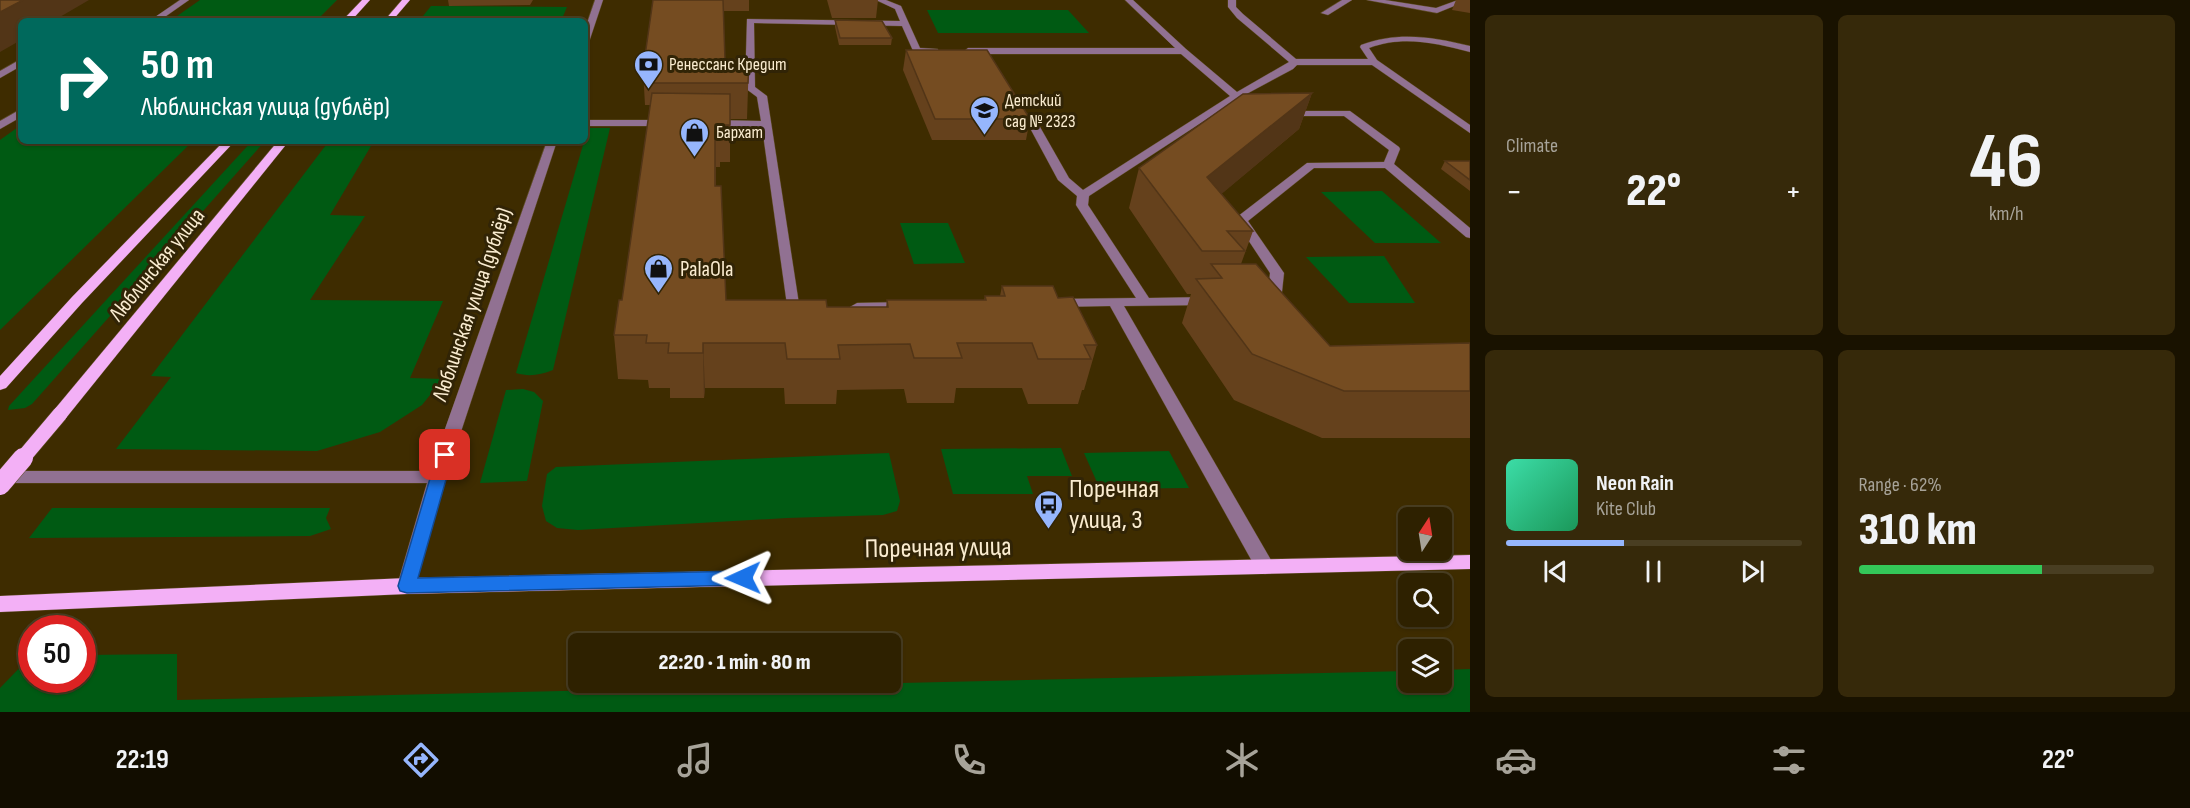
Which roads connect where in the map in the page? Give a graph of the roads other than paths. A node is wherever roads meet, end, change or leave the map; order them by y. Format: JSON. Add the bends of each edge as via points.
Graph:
{"nodes":[{"id":1,"x":185,"y":0,"type":"edge"},
{"id":2,"x":366,"y":0,"type":"edge"},
{"id":3,"x":406,"y":0,"type":"edge"},
{"id":4,"x":599,"y":0,"type":"edge"},
{"id":5,"x":880,"y":0,"type":"edge"},
{"id":6,"x":1129,"y":0,"type":"edge"},
{"id":7,"x":1232,"y":0,"type":"edge"},
{"id":8,"x":1348,"y":0,"type":"edge"},
{"id":9,"x":1371,"y":0,"type":"edge"},
{"id":10,"x":1468,"y":0,"type":"edge"},
{"id":11,"x":1325,"y":13,"type":"dead end"},
{"id":12,"x":158,"y":18,"type":"edge"},
{"id":13,"x":348,"y":18,"type":"edge"},
{"id":14,"x":391,"y":18,"type":"edge"},
{"id":15,"x":905,"y":24,"type":"junction"},
{"id":16,"x":588,"y":33,"type":"edge"},
{"id":17,"x":1470,"y":49,"type":"edge"},
{"id":18,"x":940,"y":51,"type":"edge"},
{"id":19,"x":964,"y":51,"type":"edge"},
{"id":20,"x":1183,"y":51,"type":"junction"},
{"id":21,"x":1294,"y":62,"type":"junction"},
{"id":22,"x":1374,"y":62,"type":"junction"},
{"id":23,"x":18,"y":64,"type":"edge"},
{"id":24,"x":0,"y":75,"type":"edge"},
{"id":25,"x":1236,"y":96,"type":"junction"},
{"id":26,"x":1276,"y":113,"type":"edge"},
{"id":27,"x":18,"y":114,"type":"edge"},
{"id":28,"x":1028,"y":115,"type":"edge"},
{"id":29,"x":588,"y":123,"type":"edge"},
{"id":30,"x":767,"y":124,"type":"junction"},
{"id":31,"x":0,"y":126,"type":"edge"},
{"id":32,"x":1470,"y":130,"type":"edge"},
{"id":33,"x":227,"y":144,"type":"edge"},
{"id":34,"x":282,"y":144,"type":"edge"},
{"id":35,"x":551,"y":144,"type":"edge"},
{"id":36,"x":1388,"y":165,"type":"junction"},
{"id":37,"x":1083,"y":195,"type":"junction"},
{"id":38,"x":1470,"y":234,"type":"edge"},
{"id":39,"x":1144,"y":300,"type":"junction"},
{"id":40,"x":1226,"y":301,"type":"edge"},
{"id":41,"x":1250,"y":301,"type":"edge"},
{"id":42,"x":1114,"y":302,"type":"junction"},
{"id":43,"x":1043,"y":303,"type":"edge"},
{"id":44,"x":924,"y":306,"type":"edge"},
{"id":45,"x":817,"y":308,"type":"edge"},
{"id":46,"x":841,"y":308,"type":"edge"},
{"id":47,"x":0,"y":384,"type":"edge"},
{"id":48,"x":0,"y":477,"type":"edge"},
{"id":49,"x":437,"y":477,"type":"junction"},
{"id":50,"x":0,"y":485,"type":"edge"},
{"id":51,"x":1470,"y":562,"type":"edge"},
{"id":52,"x":1265,"y":567,"type":"junction"},
{"id":53,"x":407,"y":586,"type":"junction"},
{"id":54,"x":0,"y":604,"type":"edge"}],
"edges":[{"from":1,"to":12,"type":"street"},
{"from":2,"to":13,"type":"main road"},
{"from":3,"to":14,"type":"main road"},
{"from":4,"to":16,"type":"street"},
{"from":5,"to":15,"type":"street","via":[[898,9]]},
{"from":6,"to":20,"type":"street"},
{"from":7,"to":21,"type":"street","via":[[1239,16]]},
{"from":8,"to":11,"type":"street"},
{"from":9,"to":10,"type":"street","via":[[1437,11]]},
{"from":15,"to":18,"type":"street","via":[[917,51]]},
{"from":15,"to":30,"type":"street","via":[[750,21],[750,88],[762,96]]},
{"from":17,"to":22,"type":"street","via":[[1436,40],[1381,40],[1364,47]]},
{"from":19,"to":20,"type":"street"},
{"from":20,"to":25,"type":"street"},
{"from":21,"to":22,"type":"street"},
{"from":21,"to":25,"type":"street"},
{"from":22,"to":32,"type":"street"},
{"from":23,"to":24,"type":"street"},
{"from":25,"to":37,"type":"street","via":[[1224,109]]},
{"from":26,"to":36,"type":"street","via":[[1346,113],[1395,149]]},
{"from":27,"to":31,"type":"street"},
{"from":28,"to":37,"type":"street","via":[[1064,180]]},
{"from":29,"to":30,"type":"street"},
{"from":30,"to":45,"type":"street","via":[[793,309]]},
{"from":33,"to":47,"type":"main road","name":"Люблинская улица"},
{"from":34,"to":50,"type":"main road","name":"Люблинская улица","bridge":true},
{"from":35,"to":49,"type":"street","name":"Люблинская улица (дублёр)"},
{"from":36,"to":38,"type":"street"},
{"from":36,"to":41,"type":"street","via":[[1311,165],[1241,220],[1277,273],[1278,305]]},
{"from":37,"to":39,"type":"street","via":[[1082,205]]},
{"from":39,"to":40,"type":"street"},
{"from":39,"to":42,"type":"street"},
{"from":42,"to":43,"type":"street"},
{"from":42,"to":52,"type":"street"},
{"from":44,"to":46,"type":"street"},
{"from":48,"to":49,"type":"street"},
{"from":49,"to":53,"type":"street","name":"Люблинская улица (дублёр)"},
{"from":51,"to":52,"type":"main road","name":"Поречная улица"},
{"from":52,"to":53,"type":"main road","name":"Поречная улица"},
{"from":53,"to":54,"type":"main road","name":"Поречная улица"}]}
